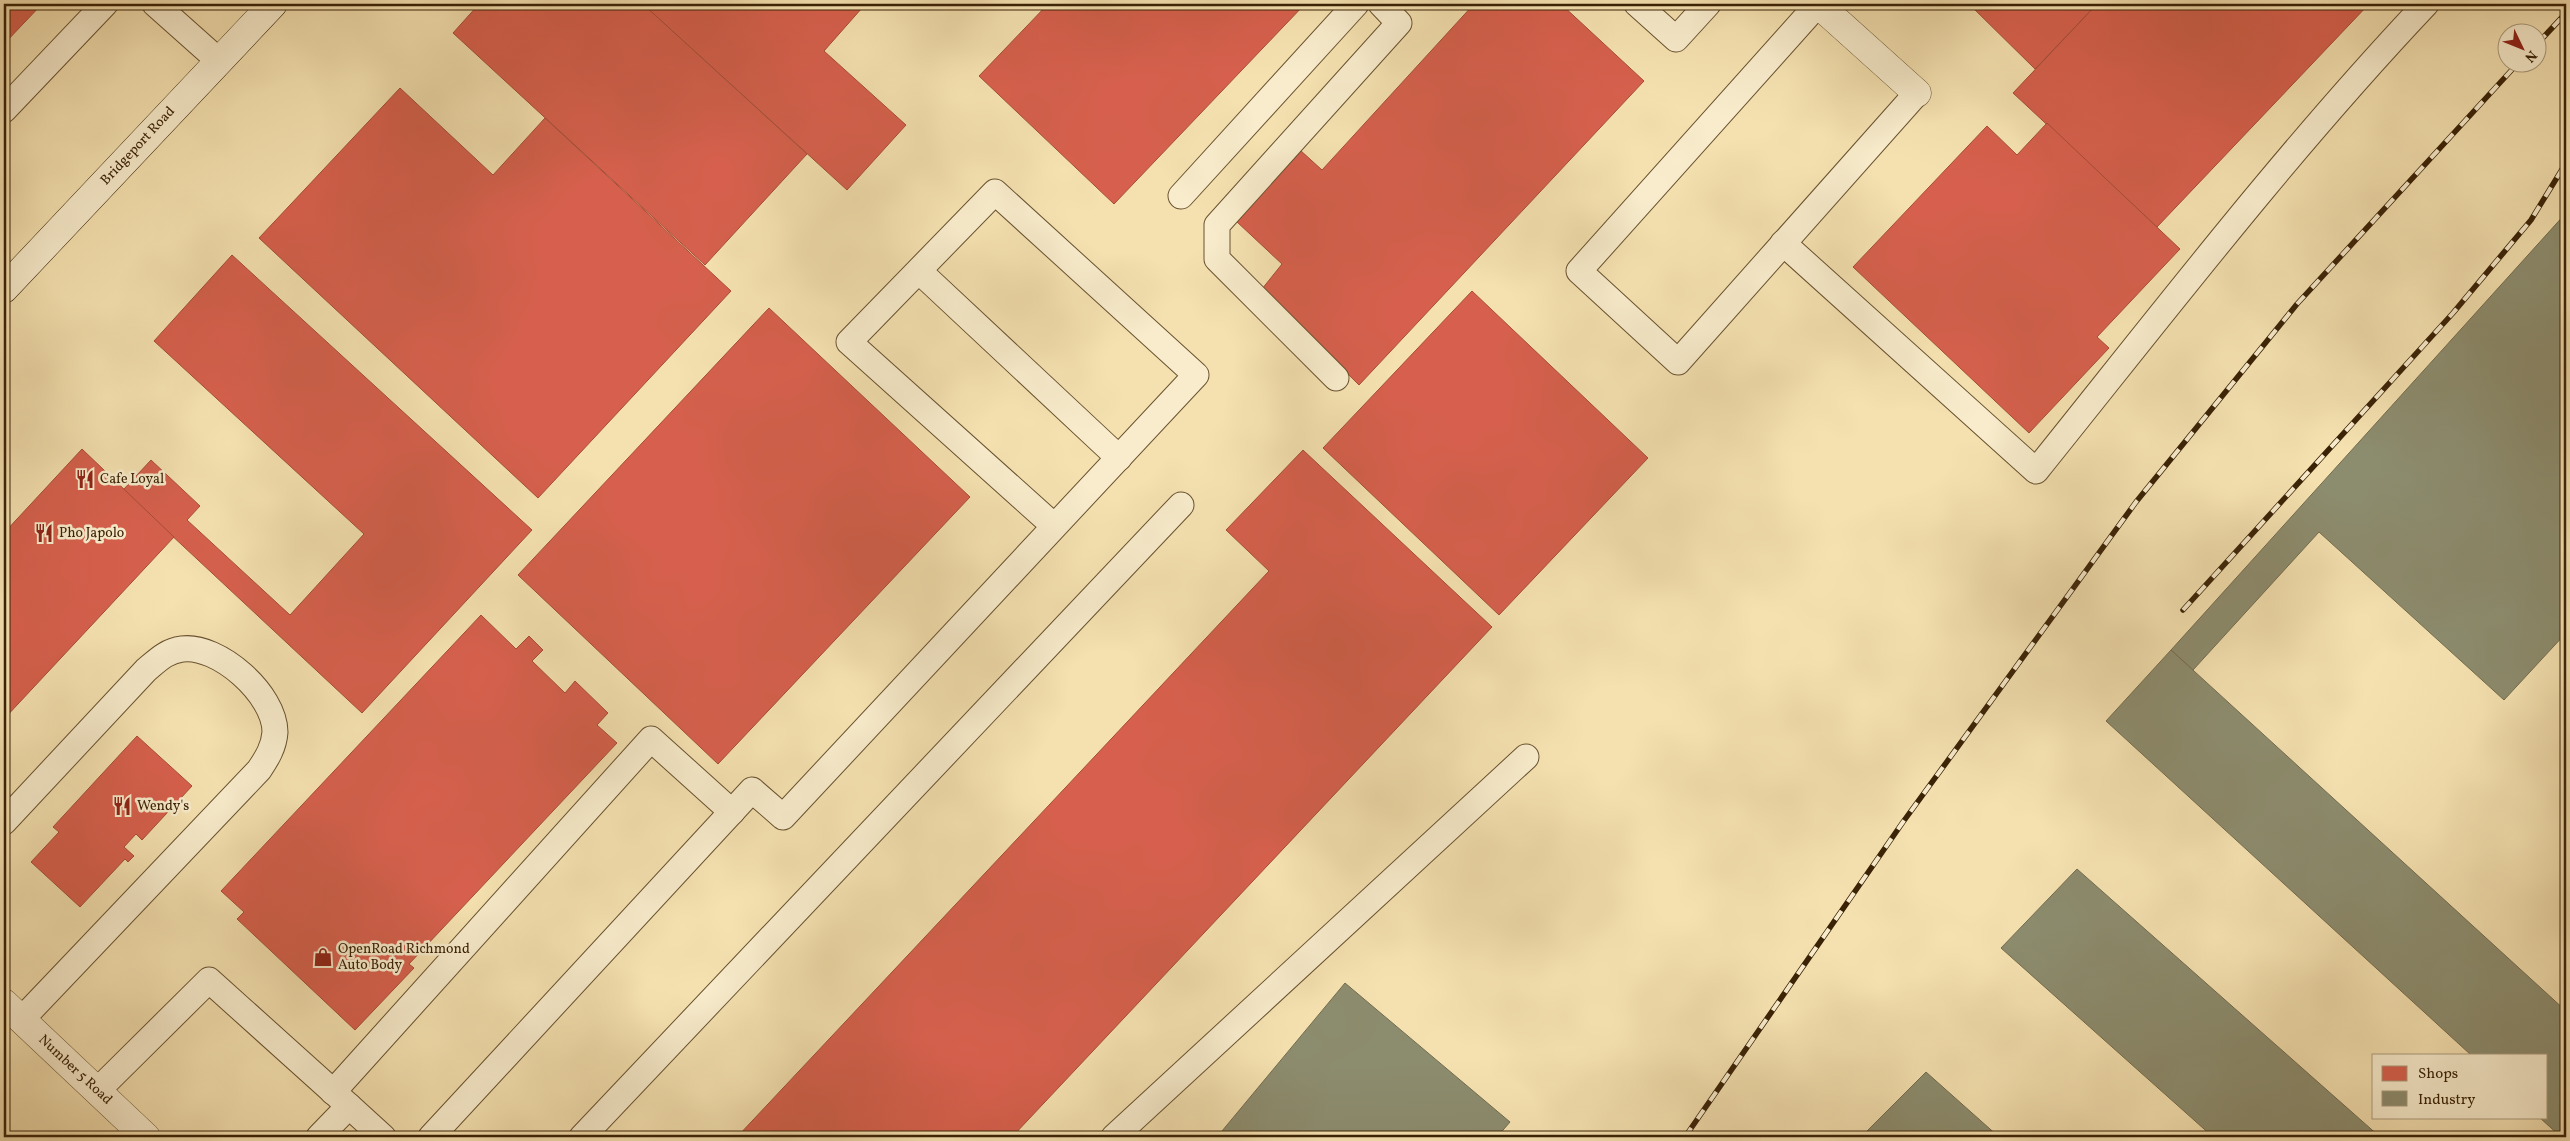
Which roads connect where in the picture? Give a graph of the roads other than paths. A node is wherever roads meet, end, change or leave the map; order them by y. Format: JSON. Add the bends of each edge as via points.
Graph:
{"nodes":[{"id":1,"x":105,"y":4,"type":"edge"},
{"id":2,"x":155,"y":4,"type":"edge"},
{"id":3,"x":273,"y":4,"type":"edge"},
{"id":4,"x":1356,"y":4,"type":"edge"},
{"id":5,"x":1381,"y":4,"type":"edge"},
{"id":6,"x":1637,"y":4,"type":"edge"},
{"id":7,"x":1708,"y":4,"type":"edge"},
{"id":8,"x":1818,"y":4,"type":"edge"},
{"id":9,"x":2426,"y":4,"type":"edge"},
{"id":10,"x":219,"y":61,"type":"junction"},
{"id":11,"x":1917,"y":93,"type":"joint"},
{"id":12,"x":4,"y":110,"type":"edge"},
{"id":13,"x":1181,"y":196,"type":"dead end"},
{"id":14,"x":1783,"y":243,"type":"junction"},
{"id":15,"x":918,"y":271,"type":"junction"},
{"id":16,"x":4,"y":289,"type":"edge"},
{"id":17,"x":1336,"y":378,"type":"dead end"},
{"id":18,"x":1119,"y":458,"type":"junction"},
{"id":19,"x":1181,"y":505,"type":"dead end"},
{"id":20,"x":1054,"y":526,"type":"junction"},
{"id":21,"x":1526,"y":756,"type":"dead end"},
{"id":22,"x":732,"y":812,"type":"junction"},
{"id":23,"x":4,"y":822,"type":"edge"},
{"id":24,"x":12,"y":1012,"type":"edge"},
{"id":25,"x":97,"y":1091,"type":"junction"},
{"id":26,"x":341,"y":1099,"type":"junction"},
{"id":27,"x":140,"y":1135,"type":"edge"},
{"id":28,"x":319,"y":1137,"type":"edge"},
{"id":29,"x":383,"y":1137,"type":"edge"},
{"id":30,"x":431,"y":1137,"type":"edge"},
{"id":31,"x":582,"y":1137,"type":"edge"},
{"id":32,"x":1114,"y":1137,"type":"edge"}],
"edges":[{"from":1,"to":12,"type":"lane"},
{"from":2,"to":10,"type":"lane"},
{"from":3,"to":10,"type":"main road","name":"Bridgeport Road"},
{"from":4,"to":13,"type":"lane"},
{"from":5,"to":17,"type":"lane","via":[[1399,23],[1217,224],[1217,259]]},
{"from":6,"to":7,"type":"lane","via":[[1676,39]]},
{"from":8,"to":11,"type":"main road"},
{"from":8,"to":14,"type":"lane","via":[[1579,271],[1678,362]]},
{"from":9,"to":14,"type":"lane","via":[[2368,65],[2036,471]]},
{"from":10,"to":16,"type":"main road","name":"Bridgeport Road"},
{"from":11,"to":14,"type":"lane"},
{"from":15,"to":18,"type":"lane"},
{"from":15,"to":18,"type":"lane","via":[[995,192],[1196,375]]},
{"from":15,"to":20,"type":"lane","via":[[849,342]]},
{"from":18,"to":20,"type":"lane"},
{"from":19,"to":31,"type":"lane"},
{"from":20,"to":22,"type":"lane","via":[[783,817],[752,790]]},
{"from":21,"to":32,"type":"lane"},
{"from":22,"to":26,"type":"lane","via":[[651,739]]},
{"from":22,"to":30,"type":"lane"},
{"from":23,"to":24,"type":"lane","via":[[163,655],[182,649],[203,650],[221,657],[256,689],[269,708],[275,731],[272,752],[259,770]]},
{"from":24,"to":25,"type":"main road","name":"Number 5 Road"},
{"from":25,"to":26,"type":"lane","via":[[209,980]]},
{"from":25,"to":27,"type":"main road","name":"Number 5 Road"},
{"from":26,"to":28,"type":"lane"},
{"from":26,"to":29,"type":"lane"}]}
